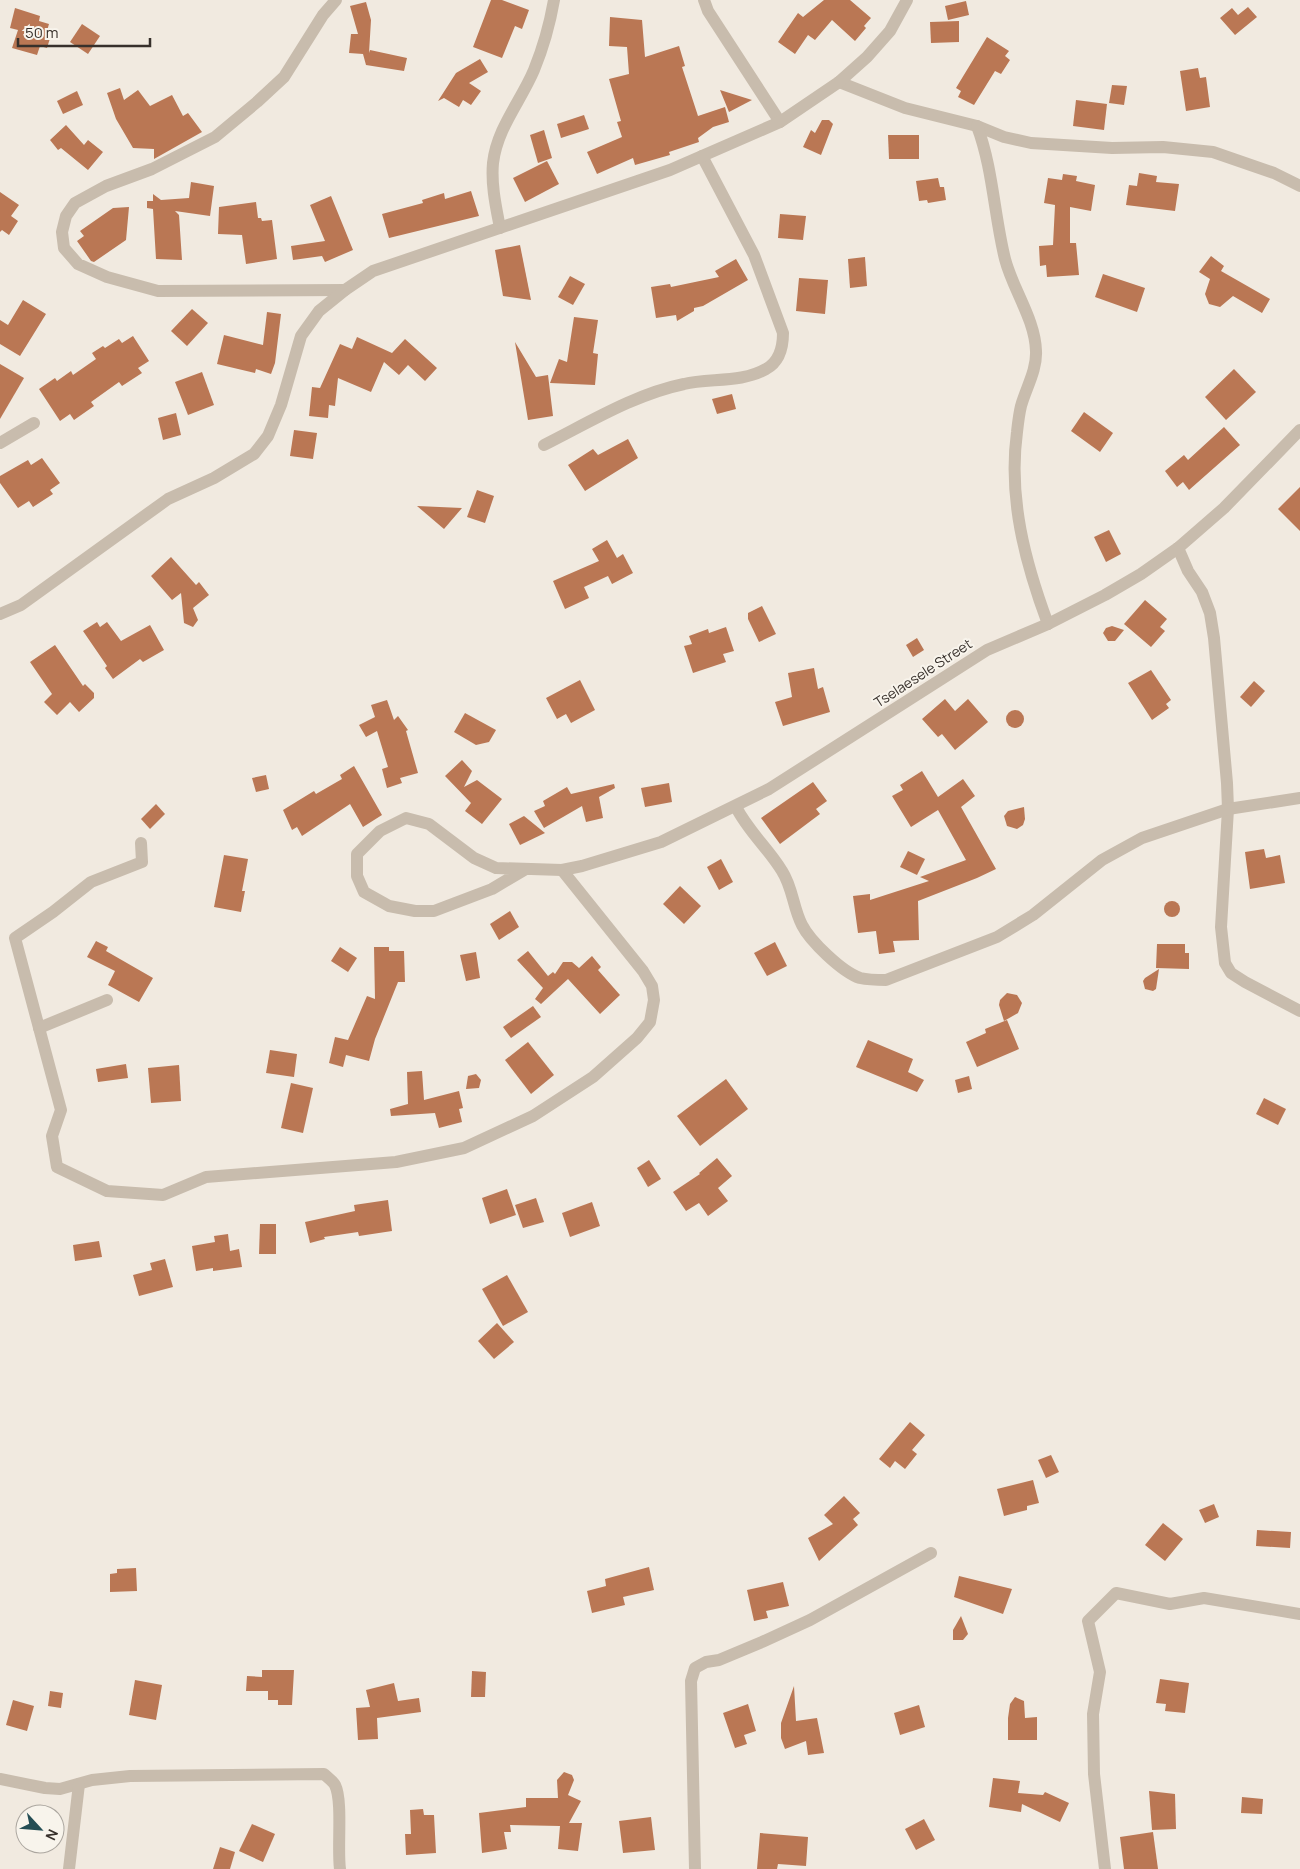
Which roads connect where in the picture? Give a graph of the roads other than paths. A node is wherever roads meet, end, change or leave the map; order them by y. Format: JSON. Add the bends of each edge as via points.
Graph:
{"nodes":[{"id":1,"x":336,"y":0,"type":"edge"},
{"id":2,"x":554,"y":0,"type":"edge"},
{"id":3,"x":704,"y":0,"type":"edge"},
{"id":4,"x":907,"y":0,"type":"edge"},
{"id":5,"x":838,"y":82,"type":"junction"},
{"id":6,"x":780,"y":122,"type":"junction"},
{"id":7,"x":978,"y":126,"type":"junction"},
{"id":8,"x":702,"y":156,"type":"junction"},
{"id":9,"x":1300,"y":186,"type":"edge"},
{"id":10,"x":500,"y":228,"type":"junction"},
{"id":11,"x":345,"y":290,"type":"junction"},
{"id":12,"x":34,"y":422,"type":"dead end"},
{"id":13,"x":1300,"y":430,"type":"edge"},
{"id":14,"x":0,"y":443,"type":"edge"},
{"id":15,"x":544,"y":445,"type":"dead end"},
{"id":16,"x":1178,"y":548,"type":"junction"},
{"id":17,"x":0,"y":614,"type":"edge"},
{"id":18,"x":1048,"y":624,"type":"junction"},
{"id":19,"x":1300,"y":798,"type":"edge"},
{"id":20,"x":736,"y":806,"type":"junction"},
{"id":21,"x":1228,"y":809,"type":"junction"},
{"id":22,"x":141,"y":843,"type":"dead end"},
{"id":23,"x":524,"y":870,"type":"junction"},
{"id":24,"x":562,"y":870,"type":"junction"},
{"id":25,"x":108,"y":1000,"type":"dead end"},
{"id":26,"x":1300,"y":1011,"type":"edge"},
{"id":27,"x":39,"y":1028,"type":"junction"},
{"id":28,"x":931,"y":1552,"type":"dead end"},
{"id":29,"x":1300,"y":1614,"type":"edge"},
{"id":30,"x":0,"y":1779,"type":"edge"},
{"id":31,"x":79,"y":1784,"type":"junction"},
{"id":32,"x":69,"y":1869,"type":"edge"},
{"id":33,"x":340,"y":1869,"type":"edge"},
{"id":34,"x":695,"y":1869,"type":"edge"},
{"id":35,"x":1105,"y":1869,"type":"edge"}],
"edges":[{"from":1,"to":11,"type":"street","via":[[284,77],[257,102],[215,137],[75,203],[66,216],[62,232],[64,248],[78,264],[107,277],[158,291]]},
{"from":2,"to":10,"type":"street","via":[[551,20],[534,70],[502,129],[493,163]]},
{"from":3,"to":6,"type":"street"},
{"from":4,"to":5,"type":"street","via":[[890,30],[867,57]]},
{"from":5,"to":6,"type":"street"},
{"from":5,"to":7,"type":"street","via":[[905,108]]},
{"from":6,"to":8,"type":"street"},
{"from":7,"to":9,"type":"street","via":[[1004,137],[1031,143],[1112,148],[1163,147],[1213,152],[1274,172]]},
{"from":7,"to":18,"type":"street","via":[[986,149],[994,210],[1006,260],[1033,330],[1036,353],[1021,405],[1014,460],[1020,530]]},
{"from":8,"to":10,"type":"street"},
{"from":8,"to":15,"type":"street","via":[[754,255],[783,333],[778,357],[767,369],[752,374],[683,384],[642,397]]},
{"from":10,"to":11,"type":"street","via":[[373,270]]},
{"from":11,"to":17,"type":"street","via":[[320,311],[301,336],[281,405],[268,436],[254,454],[214,478],[168,499],[21,605]]},
{"from":12,"to":14,"type":"street"},
{"from":13,"to":16,"type":"street","name":"Tselaesele Street","via":[[1224,508]]},
{"from":16,"to":18,"type":"street","name":"Tselaesele Street","via":[[1106,595]]},
{"from":16,"to":21,"type":"street","via":[[1210,613]]},
{"from":18,"to":20,"type":"street","name":"Tselaesele Street","via":[[987,650],[857,734]]},
{"from":19,"to":21,"type":"street"},
{"from":20,"to":21,"type":"street","via":[[744,823],[791,886],[800,923],[812,940],[858,977],[872,980],[886,980],[996,937],[1033,915],[1102,860],[1142,838]]},
{"from":20,"to":24,"type":"street","name":"Tselaesele Street","via":[[661,842]]},
{"from":21,"to":26,"type":"street","via":[[1221,927],[1225,963],[1231,973],[1245,982]]},
{"from":22,"to":27,"type":"street","via":[[142,862],[91,882],[14,938]]},
{"from":23,"to":23,"type":"street","name":"Tselaesele Street","via":[[496,868],[474,858],[430,824],[406,818],[380,831],[356,854],[357,876],[364,892],[389,906],[415,911],[434,911],[492,889]]},
{"from":23,"to":24,"type":"street","name":"Tselaesele Street"},
{"from":24,"to":27,"type":"street","via":[[652,986],[650,1022],[637,1038],[586,1082],[533,1116],[464,1148],[396,1162],[206,1177],[163,1194],[107,1191],[57,1167],[52,1136],[61,1110]]},
{"from":25,"to":27,"type":"street"},
{"from":28,"to":34,"type":"street","via":[[810,1620],[696,1668],[691,1681]]},
{"from":29,"to":35,"type":"street","via":[[1204,1598],[1170,1604],[1116,1593],[1088,1621],[1100,1672],[1093,1714],[1094,1774]]},
{"from":30,"to":31,"type":"street","via":[[44,1788]]},
{"from":31,"to":32,"type":"street"},
{"from":31,"to":33,"type":"street","via":[[130,1776],[324,1774],[335,1784]]}]}
